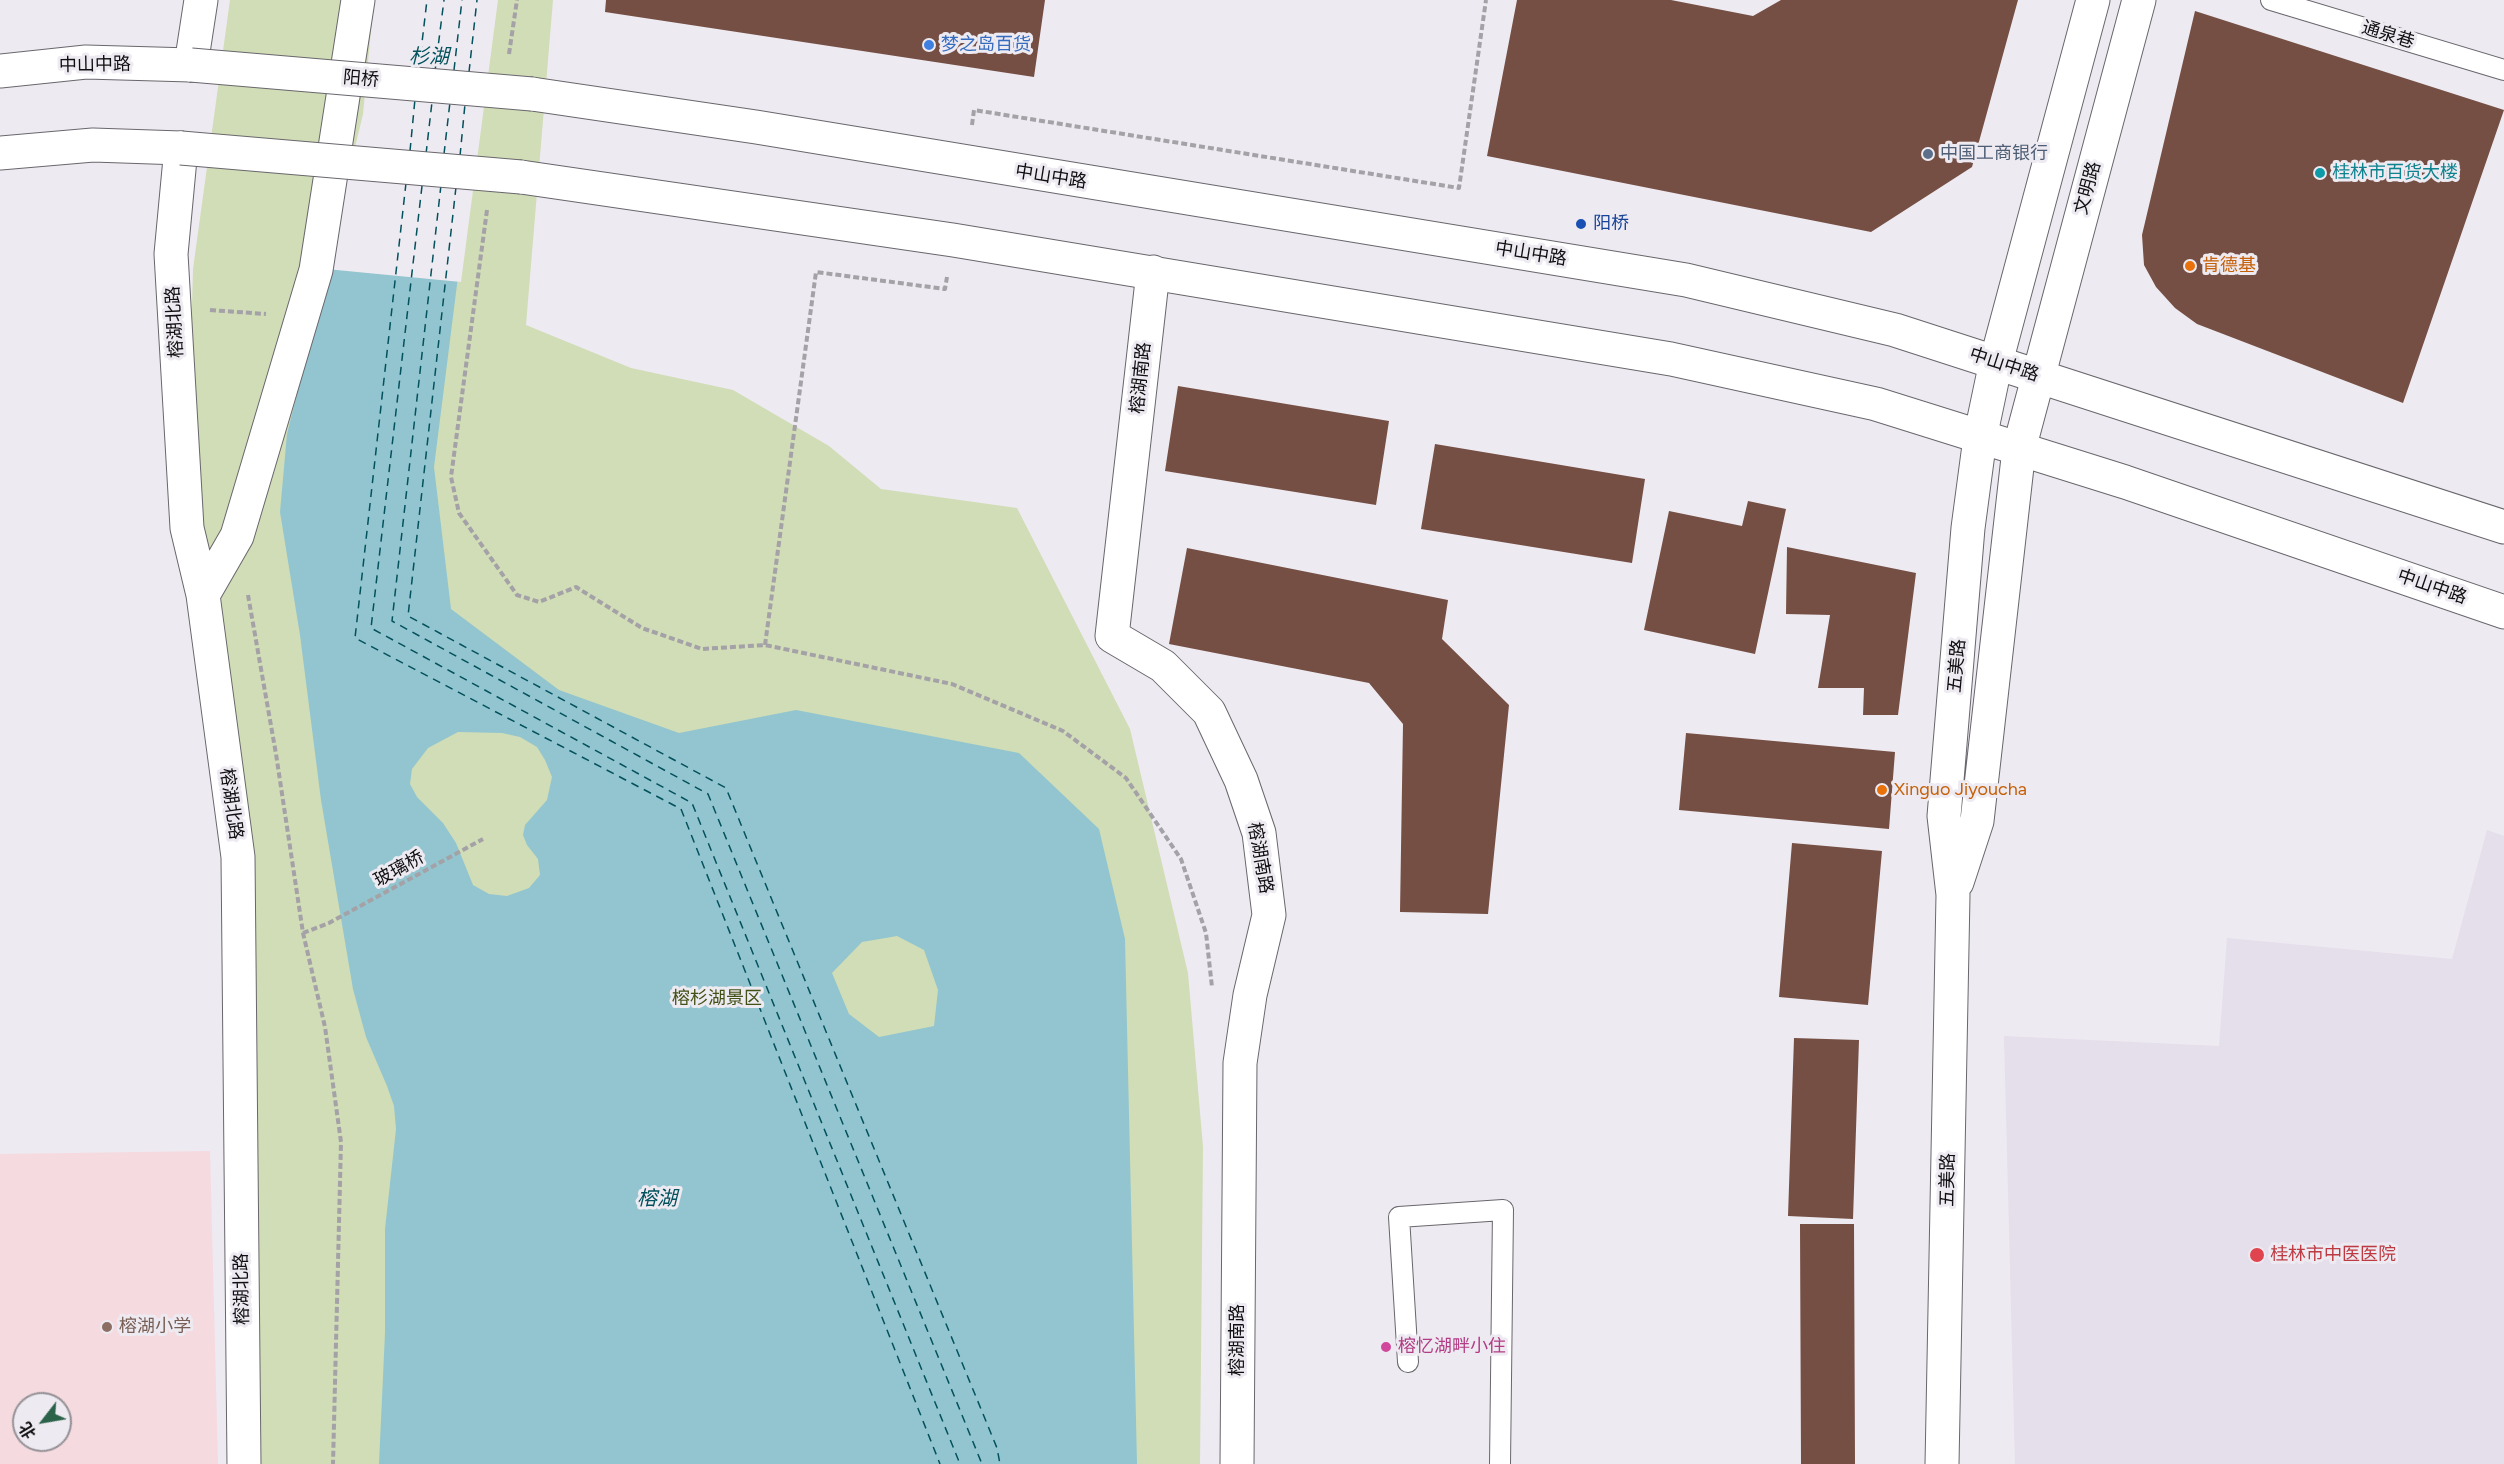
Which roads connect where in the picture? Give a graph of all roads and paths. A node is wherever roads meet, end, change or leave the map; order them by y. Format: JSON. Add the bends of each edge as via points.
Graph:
{"nodes":[{"id":1,"x":201,"y":0,"type":"edge"},
{"id":2,"x":358,"y":0,"type":"edge"},
{"id":3,"x":517,"y":0,"type":"edge"},
{"id":4,"x":2093,"y":0,"type":"edge"},
{"id":5,"x":2139,"y":0,"type":"edge"},
{"id":6,"x":2271,"y":0,"type":"edge"},
{"id":7,"x":509,"y":58,"type":"dead end"},
{"id":8,"x":191,"y":65,"type":"junction"},
{"id":9,"x":2504,"y":70,"type":"edge"},
{"id":10,"x":0,"y":71,"type":"edge"},
{"id":11,"x":532,"y":94,"type":"joint"},
{"id":12,"x":181,"y":148,"type":"junction"},
{"id":13,"x":0,"y":153,"type":"edge"},
{"id":14,"x":487,"y":207,"type":"dead end"},
{"id":15,"x":1152,"y":272,"type":"junction"},
{"id":16,"x":175,"y":307,"type":"junction"},
{"id":17,"x":302,"y":316,"type":"junction"},
{"id":18,"x":1996,"y":362,"type":"junction"},
{"id":19,"x":2037,"y":375,"type":"junction"},
{"id":20,"x":1980,"y":438,"type":"junction"},
{"id":21,"x":2019,"y":449,"type":"junction"},
{"id":22,"x":2504,"y":527,"type":"edge"},
{"id":23,"x":247,"y":593,"type":"dead end"},
{"id":24,"x":203,"y":595,"type":"junction"},
{"id":25,"x":2504,"y":612,"type":"edge"},
{"id":26,"x":483,"y":839,"type":"dead end"},
{"id":27,"x":1953,"y":895,"type":"junction"},
{"id":28,"x":303,"y":933,"type":"junction"},
{"id":29,"x":1213,"y":995,"type":"dead end"},
{"id":30,"x":1408,"y":1362,"type":"dead end"},
{"id":31,"x":244,"y":1464,"type":"edge"},
{"id":32,"x":333,"y":1464,"type":"edge"},
{"id":33,"x":1237,"y":1464,"type":"edge"},
{"id":34,"x":1500,"y":1464,"type":"edge"},
{"id":35,"x":1942,"y":1464,"type":"edge"}],
"edges":[{"from":1,"to":8,"type":"main road"},
{"from":2,"to":17,"type":"main road","via":[[315,270]]},
{"from":3,"to":7,"type":"path"},
{"from":4,"to":18,"type":"main road"},
{"from":5,"to":19,"type":"main road","name":"文明路"},
{"from":6,"to":9,"type":"lane","name":"通泉巷"},
{"from":8,"to":10,"type":"main road","name":"中山中路","via":[[86,62]]},
{"from":8,"to":11,"type":"main road","name":"阳桥","bridge":true},
{"from":11,"to":18,"type":"main road","name":"中山中路","via":[[756,127],[1686,280],[1895,330]]},
{"from":12,"to":13,"type":"main road","via":[[93,145]]},
{"from":12,"to":15,"type":"main road","bridge":true,"via":[[522,177]]},
{"from":12,"to":16,"type":"main road","name":"榕湖北路","via":[[171,254]]},
{"from":14,"to":29,"type":"path","via":[[451,477],[459,513],[517,595],[539,602],[576,587],[642,628],[702,649],[765,645],[952,684],[1063,731],[1126,778],[1181,859],[1206,933]]},
{"from":15,"to":20,"type":"main road","via":[[1671,359],[1876,404]]},
{"from":15,"to":33,"type":"main road","name":"榕湖南路","via":[[1112,636],[1163,666],[1209,712],[1241,780],[1259,833],[1269,915],[1250,995],[1240,1063]]},
{"from":16,"to":17,"type":"path"},
{"from":16,"to":24,"type":"main road","name":"榕湖北路","via":[[188,528]]},
{"from":17,"to":24,"type":"main road","via":[[237,536]]},
{"from":18,"to":19,"type":"main road","name":"中山中路"},
{"from":18,"to":20,"type":"main road","name":"五美路"},
{"from":19,"to":21,"type":"main road","name":"文明路"},
{"from":19,"to":22,"type":"main road","name":"中山中路"},
{"from":20,"to":21,"type":"main road","name":"中山中路"},
{"from":20,"to":27,"type":"main road","name":"五美路","via":[[1968,528],[1944,816]]},
{"from":21,"to":25,"type":"main road","name":"中山中路"},
{"from":21,"to":27,"type":"main road","name":"五美路","via":[[1977,821]]},
{"from":23,"to":28,"type":"path"},
{"from":24,"to":31,"type":"main road","name":"榕湖北路","via":[[238,857]]},
{"from":26,"to":28,"type":"path","name":"玻璃桥","via":[[329,923]]},
{"from":27,"to":35,"type":"main road","name":"五美路"},
{"from":28,"to":32,"type":"path","via":[[325,1027],[341,1142]]},
{"from":30,"to":34,"type":"lane","via":[[1399,1217],[1503,1210]]}]}
